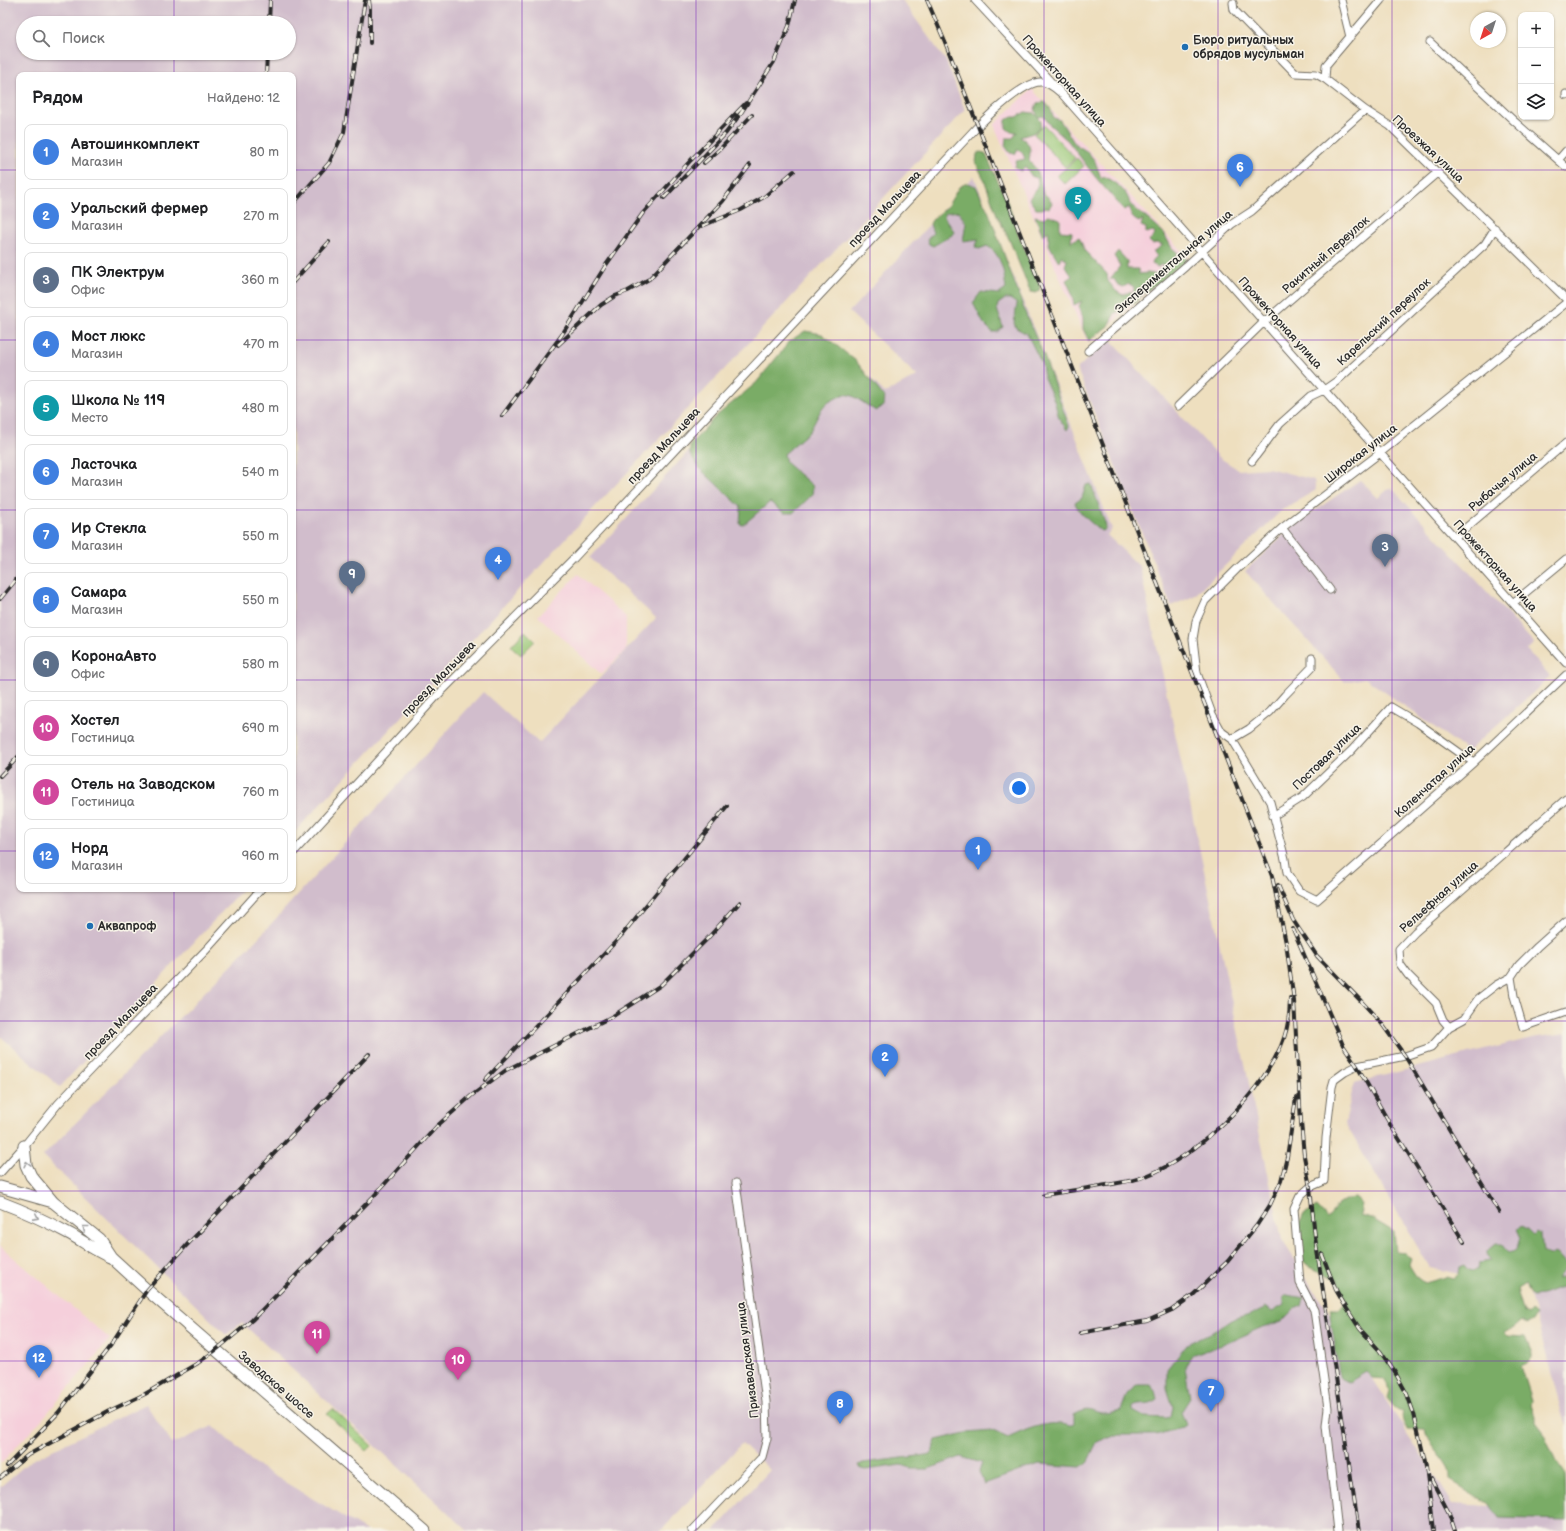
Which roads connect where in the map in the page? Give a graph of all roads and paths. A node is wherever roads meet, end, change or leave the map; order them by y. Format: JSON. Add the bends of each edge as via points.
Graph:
{"nodes":[{"id":1,"x":975,"y":0,"type":"edge"},
{"id":2,"x":1341,"y":0,"type":"edge"},
{"id":3,"x":1381,"y":0,"type":"edge"},
{"id":4,"x":1233,"y":3,"type":"dead end"},
{"id":5,"x":1350,"y":37,"type":"junction"},
{"id":6,"x":1430,"y":42,"type":"dead end"},
{"id":7,"x":1325,"y":79,"type":"junction"},
{"id":8,"x":1062,"y":94,"type":"junction"},
{"id":9,"x":1365,"y":110,"type":"junction"},
{"id":10,"x":1566,"y":150,"type":"edge"},
{"id":11,"x":1559,"y":159,"type":"junction"},
{"id":12,"x":1566,"y":167,"type":"edge"},
{"id":13,"x":1438,"y":172,"type":"junction"},
{"id":14,"x":1495,"y":228,"type":"junction"},
{"id":15,"x":1201,"y":251,"type":"junction"},
{"id":16,"x":1566,"y":298,"type":"edge"},
{"id":17,"x":1566,"y":302,"type":"edge"},
{"id":18,"x":1264,"y":322,"type":"junction"},
{"id":19,"x":1088,"y":351,"type":"dead end"},
{"id":20,"x":1324,"y":390,"type":"junction"},
{"id":21,"x":1178,"y":406,"type":"dead end"},
{"id":22,"x":1566,"y":443,"type":"edge"},
{"id":23,"x":1380,"y":454,"type":"junction"},
{"id":24,"x":1252,"y":461,"type":"dead end"},
{"id":25,"x":1282,"y":528,"type":"junction"},
{"id":26,"x":1455,"y":537,"type":"junction"},
{"id":27,"x":1566,"y":559,"type":"edge"},
{"id":28,"x":1330,"y":590,"type":"dead end"},
{"id":29,"x":1513,"y":603,"type":"junction"},
{"id":30,"x":1312,"y":658,"type":"dead end"},
{"id":31,"x":1566,"y":663,"type":"edge"},
{"id":32,"x":1566,"y":675,"type":"edge"},
{"id":33,"x":1232,"y":739,"type":"junction"},
{"id":34,"x":1474,"y":762,"type":"junction"},
{"id":35,"x":1566,"y":799,"type":"edge"},
{"id":36,"x":1273,"y":816,"type":"junction"},
{"id":37,"x":296,"y":850,"type":"edge"},
{"id":38,"x":258,"y":892,"type":"edge"},
{"id":39,"x":1317,"y":900,"type":"joint"},
{"id":40,"x":1566,"y":921,"type":"edge"},
{"id":41,"x":1510,"y":978,"type":"junction"},
{"id":42,"x":1566,"y":1012,"type":"edge"},
{"id":43,"x":1448,"y":1027,"type":"junction"},
{"id":44,"x":24,"y":1146,"type":"junction"},
{"id":45,"x":0,"y":1173,"type":"edge"},
{"id":46,"x":736,"y":1183,"type":"dead end"},
{"id":47,"x":0,"y":1187,"type":"edge"},
{"id":48,"x":0,"y":1202,"type":"edge"},
{"id":49,"x":53,"y":1202,"type":"junction"},
{"id":50,"x":111,"y":1257,"type":"junction"},
{"id":51,"x":425,"y":1531,"type":"edge"},
{"id":52,"x":692,"y":1531,"type":"edge"},
{"id":53,"x":1338,"y":1531,"type":"edge"}],
"edges":[{"from":1,"to":8,"type":"street","name":"Прожекторная улица"},
{"from":2,"to":5,"type":"street"},
{"from":3,"to":5,"type":"street"},
{"from":4,"to":7,"type":"street","name":"Проезжая улица","via":[[1234,10],[1295,73],[1316,74]]},
{"from":5,"to":7,"type":"street","via":[[1326,65]]},
{"from":6,"to":11,"type":"street","via":[[1514,121]]},
{"from":7,"to":9,"type":"street","name":"Проезжая улица"},
{"from":8,"to":15,"type":"street","name":"Прожекторная улица"},
{"from":8,"to":37,"type":"street","name":"проезд Мальцева","via":[[1047,83],[1035,82],[1009,99],[978,126],[574,558],[436,697]]},
{"from":9,"to":13,"type":"street","name":"Проезжая улица","via":[[1390,126]]},
{"from":9,"to":15,"type":"street","name":"Экспериментальная улица","via":[[1252,211],[1232,224]]},
{"from":10,"to":11,"type":"street"},
{"from":11,"to":12,"type":"street"},
{"from":13,"to":14,"type":"street","name":"Проезжая улица"},
{"from":13,"to":18,"type":"street","name":"Ракитный переулок"},
{"from":14,"to":16,"type":"street","name":"Проезжая улица"},
{"from":14,"to":20,"type":"street","name":"Карельский переулок","via":[[1485,244],[1337,381]]},
{"from":15,"to":18,"type":"street","name":"Прожекторная улица"},
{"from":15,"to":19,"type":"street","name":"Экспериментальная улица"},
{"from":17,"to":23,"type":"street","name":"Широкая улица"},
{"from":18,"to":20,"type":"street","name":"Прожекторная улица"},
{"from":18,"to":21,"type":"street","name":"Ракитный переулок"},
{"from":20,"to":23,"type":"street","name":"Прожекторная улица"},
{"from":20,"to":24,"type":"street","name":"Карельский переулок","via":[[1311,396],[1280,424]]},
{"from":22,"to":26,"type":"street","name":"Рыбачья улица"},
{"from":23,"to":25,"type":"street","name":"Широкая улица"},
{"from":23,"to":26,"type":"street","name":"Прожекторная улица"},
{"from":25,"to":28,"type":"street"},
{"from":25,"to":33,"type":"street","name":"Широкая улица","via":[[1205,601],[1196,621],[1193,639],[1197,673],[1212,714],[1222,732]]},
{"from":26,"to":29,"type":"street","name":"Прожекторная улица"},
{"from":27,"to":29,"type":"street"},
{"from":29,"to":31,"type":"street","name":"Прожекторная улица"},
{"from":30,"to":33,"type":"street","via":[[1312,667],[1270,712]]},
{"from":32,"to":34,"type":"street","name":"Коленчатая улица"},
{"from":33,"to":36,"type":"street","name":"Широкая улица","via":[[1270,802]]},
{"from":34,"to":36,"type":"street","name":"Постовая улица","via":[[1391,707],[1352,750],[1303,797]]},
{"from":34,"to":39,"type":"street","name":"Коленчатая улица"},
{"from":35,"to":43,"type":"street","name":"Рельефная улица","via":[[1399,949],[1400,964],[1436,1004]]},
{"from":36,"to":39,"type":"street","name":"Широкая улица","via":[[1287,873],[1299,891]]},
{"from":38,"to":44,"type":"street","name":"проезд Мальцева","via":[[58,1104]]},
{"from":40,"to":41,"type":"street","via":[[1519,965]]},
{"from":41,"to":42,"type":"street","via":[[1523,1027]]},
{"from":41,"to":43,"type":"street","via":[[1478,999],[1464,1019]]},
{"from":43,"to":53,"type":"street","via":[[1432,1047],[1405,1056],[1357,1066],[1334,1080],[1330,1094],[1324,1181],[1310,1187],[1300,1196],[1294,1209],[1300,1283],[1314,1310],[1328,1408],[1326,1426]]},
{"from":44,"to":45,"type":"street","name":"проезд Мальцева"},
{"from":49,"to":44,"type":"main road","one_way":true,"via":[[30,1176]]},
{"from":46,"to":52,"type":"street","name":"Призаводская улица","via":[[766,1401],[767,1438],[762,1458]]},
{"from":47,"to":49,"type":"main road","name":"Заводское шоссе"},
{"from":48,"to":50,"type":"main road","name":"Заводское шоссе","one_way":true,"via":[[44,1221]]},
{"from":50,"to":49,"type":"main road","name":"Заводское шоссе","one_way":true,"via":[[99,1239]]},
{"from":50,"to":51,"type":"main road","name":"Заводское шоссе"}]}
